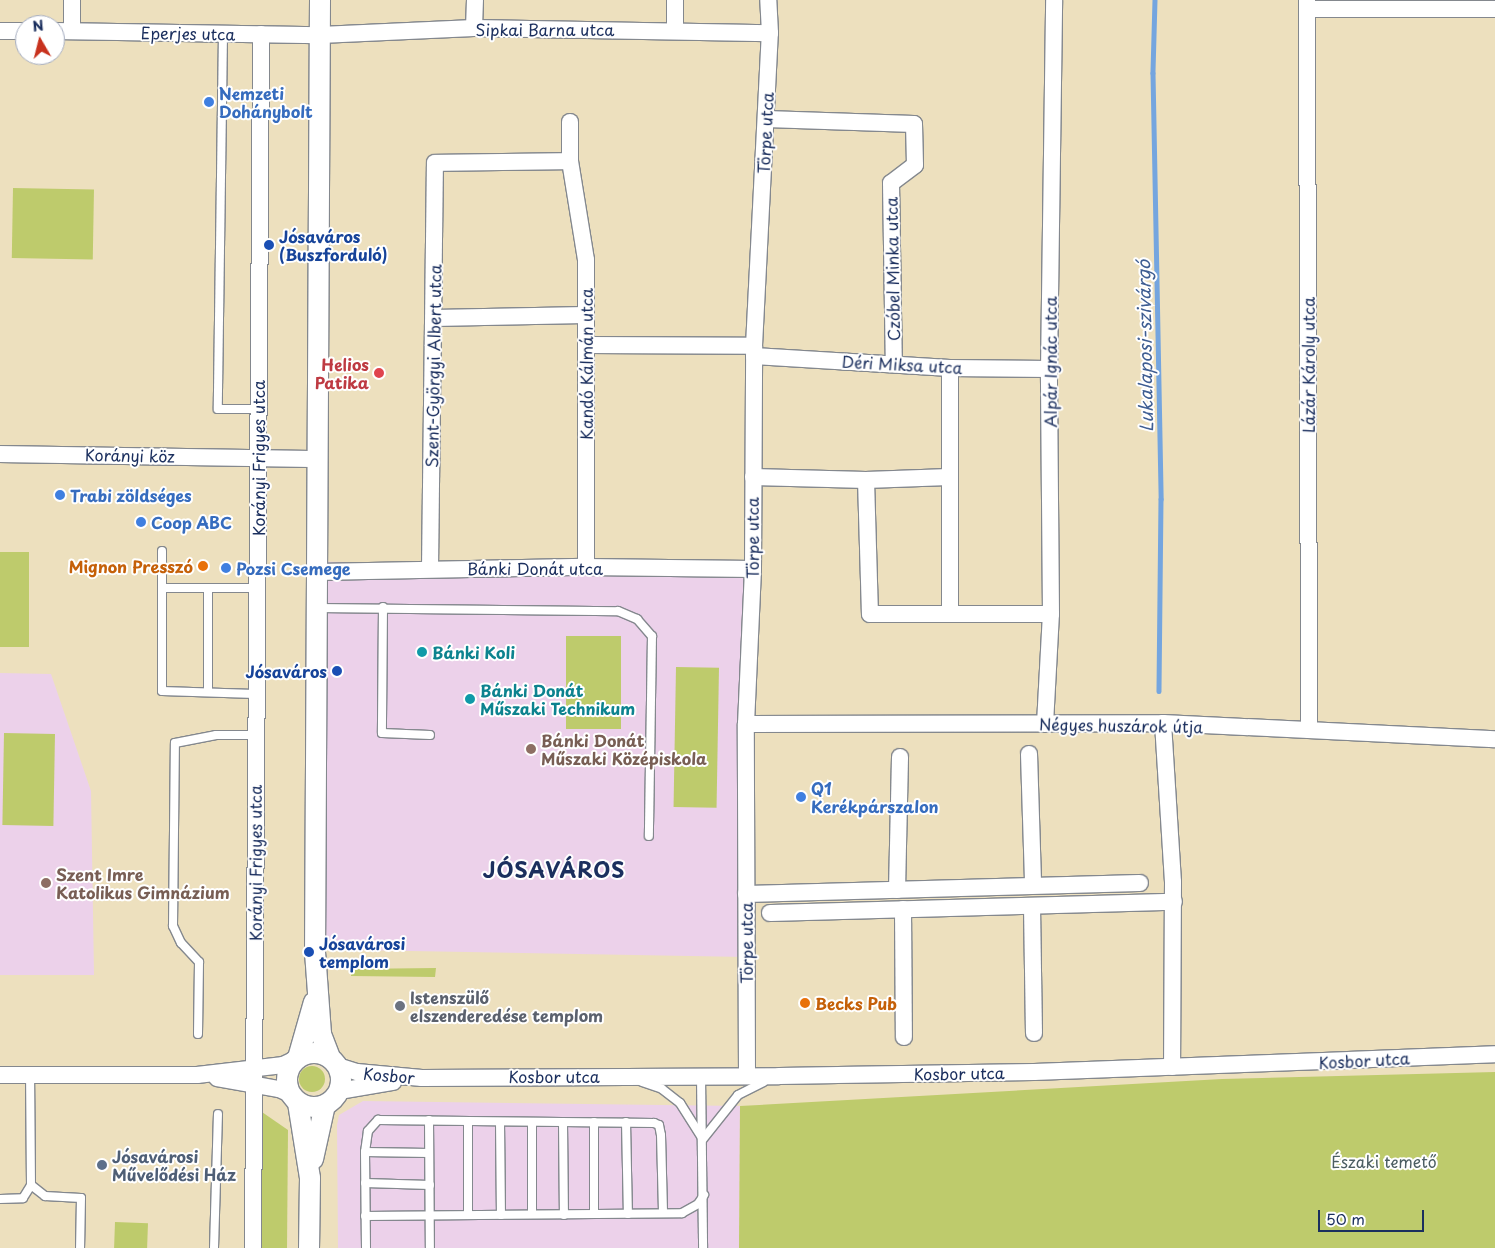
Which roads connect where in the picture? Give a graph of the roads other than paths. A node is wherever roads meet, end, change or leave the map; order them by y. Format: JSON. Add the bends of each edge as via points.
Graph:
{"nodes":[{"id":1,"x":72,"y":0,"type":"edge"},
{"id":2,"x":320,"y":0,"type":"edge"},
{"id":3,"x":475,"y":0,"type":"edge"},
{"id":4,"x":675,"y":0,"type":"edge"},
{"id":5,"x":768,"y":0,"type":"edge"},
{"id":6,"x":1054,"y":0,"type":"edge"},
{"id":7,"x":1307,"y":5,"type":"edge"},
{"id":8,"x":1495,"y":9,"type":"edge"},
{"id":9,"x":474,"y":28,"type":"junction"},
{"id":10,"x":675,"y":30,"type":"junction"},
{"id":11,"x":0,"y":31,"type":"edge"},
{"id":12,"x":15,"y":31,"type":"edge"},
{"id":13,"x":65,"y":31,"type":"edge"},
{"id":14,"x":72,"y":31,"type":"junction"},
{"id":15,"x":223,"y":33,"type":"junction"},
{"id":16,"x":770,"y":33,"type":"junction"},
{"id":17,"x":261,"y":34,"type":"junction"},
{"id":18,"x":320,"y":36,"type":"junction"},
{"id":19,"x":766,"y":119,"type":"junction"},
{"id":20,"x":570,"y":122,"type":"dead end"},
{"id":21,"x":570,"y":161,"type":"junction"},
{"id":22,"x":585,"y":315,"type":"junction"},
{"id":23,"x":434,"y":318,"type":"junction"},
{"id":24,"x":588,"y":344,"type":"junction"},
{"id":25,"x":754,"y":351,"type":"junction"},
{"id":26,"x":894,"y":364,"type":"junction"},
{"id":27,"x":950,"y":368,"type":"junction"},
{"id":28,"x":1049,"y":369,"type":"junction"},
{"id":29,"x":258,"y":410,"type":"junction"},
{"id":30,"x":0,"y":454,"type":"edge"},
{"id":31,"x":259,"y":458,"type":"junction"},
{"id":32,"x":319,"y":460,"type":"junction"},
{"id":33,"x":752,"y":477,"type":"junction"},
{"id":34,"x":949,"y":477,"type":"junction"},
{"id":35,"x":866,"y":480,"type":"junction"},
{"id":36,"x":162,"y":551,"type":"dead end"},
{"id":37,"x":586,"y":567,"type":"junction"},
{"id":38,"x":430,"y":568,"type":"junction"},
{"id":39,"x":752,"y":569,"type":"junction"},
{"id":40,"x":317,"y":572,"type":"junction"},
{"id":41,"x":162,"y":588,"type":"junction"},
{"id":42,"x":208,"y":588,"type":"junction"},
{"id":43,"x":258,"y":588,"type":"junction"},
{"id":44,"x":316,"y":608,"type":"junction"},
{"id":45,"x":383,"y":608,"type":"junction"},
{"id":46,"x":950,"y":614,"type":"junction"},
{"id":47,"x":1051,"y":614,"type":"junction"},
{"id":48,"x":208,"y":691,"type":"junction"},
{"id":49,"x":255,"y":694,"type":"junction"},
{"id":50,"x":1162,"y":723,"type":"junction"},
{"id":51,"x":746,"y":724,"type":"junction"},
{"id":52,"x":1044,"y":724,"type":"junction"},
{"id":53,"x":1309,"y":730,"type":"junction"},
{"id":54,"x":255,"y":735,"type":"junction"},
{"id":55,"x":430,"y":735,"type":"dead end"},
{"id":56,"x":1495,"y":739,"type":"edge"},
{"id":57,"x":1029,"y":754,"type":"dead end"},
{"id":58,"x":900,"y":757,"type":"dead end"},
{"id":59,"x":649,"y":836,"type":"dead end"},
{"id":60,"x":1140,"y":883,"type":"dead end"},
{"id":61,"x":1033,"y":884,"type":"junction"},
{"id":62,"x":896,"y":890,"type":"junction"},
{"id":63,"x":746,"y":894,"type":"junction"},
{"id":64,"x":1174,"y":902,"type":"junction"},
{"id":65,"x":1032,"y":906,"type":"junction"},
{"id":66,"x":903,"y":909,"type":"junction"},
{"id":67,"x":770,"y":913,"type":"dead end"},
{"id":68,"x":316,"y":996,"type":"junction"},
{"id":69,"x":1034,"y":1033,"type":"dead end"},
{"id":70,"x":198,"y":1034,"type":"dead end"},
{"id":71,"x":904,"y":1037,"type":"dead end"},
{"id":72,"x":1495,"y":1054,"type":"edge"},
{"id":73,"x":298,"y":1058,"type":"junction"},
{"id":74,"x":334,"y":1062,"type":"junction"},
{"id":75,"x":1172,"y":1067,"type":"junction"},
{"id":76,"x":0,"y":1075,"type":"edge"},
{"id":77,"x":30,"y":1075,"type":"junction"},
{"id":78,"x":254,"y":1076,"type":"junction"},
{"id":79,"x":628,"y":1076,"type":"junction"},
{"id":80,"x":701,"y":1076,"type":"junction"},
{"id":81,"x":747,"y":1076,"type":"junction"},
{"id":82,"x":779,"y":1076,"type":"junction"},
{"id":83,"x":422,"y":1078,"type":"junction"},
{"id":84,"x":340,"y":1091,"type":"junction"},
{"id":85,"x":294,"y":1099,"type":"junction"},
{"id":86,"x":325,"y":1106,"type":"junction"},
{"id":87,"x":218,"y":1114,"type":"dead end"},
{"id":88,"x":429,"y":1120,"type":"junction"},
{"id":89,"x":468,"y":1122,"type":"junction"},
{"id":90,"x":500,"y":1122,"type":"junction"},
{"id":91,"x":594,"y":1122,"type":"junction"},
{"id":92,"x":626,"y":1122,"type":"junction"},
{"id":93,"x":532,"y":1123,"type":"junction"},
{"id":94,"x":563,"y":1123,"type":"junction"},
{"id":95,"x":703,"y":1139,"type":"junction"},
{"id":96,"x":365,"y":1152,"type":"junction"},
{"id":97,"x":429,"y":1153,"type":"junction"},
{"id":98,"x":310,"y":1178,"type":"junction"},
{"id":99,"x":365,"y":1184,"type":"junction"},
{"id":100,"x":31,"y":1185,"type":"junction"},
{"id":101,"x":430,"y":1185,"type":"junction"},
{"id":102,"x":704,"y":1195,"type":"junction"},
{"id":103,"x":0,"y":1199,"type":"edge"},
{"id":104,"x":532,"y":1214,"type":"junction"},
{"id":105,"x":564,"y":1214,"type":"junction"},
{"id":106,"x":594,"y":1214,"type":"junction"},
{"id":107,"x":628,"y":1214,"type":"junction"},
{"id":108,"x":663,"y":1214,"type":"junction"},
{"id":109,"x":468,"y":1215,"type":"junction"},
{"id":110,"x":501,"y":1215,"type":"junction"},
{"id":111,"x":364,"y":1216,"type":"junction"},
{"id":112,"x":431,"y":1216,"type":"junction"},
{"id":113,"x":80,"y":1248,"type":"edge"},
{"id":114,"x":214,"y":1248,"type":"edge"},
{"id":115,"x":253,"y":1248,"type":"edge"},
{"id":116,"x":309,"y":1248,"type":"edge"},
{"id":117,"x":366,"y":1248,"type":"edge"},
{"id":118,"x":430,"y":1248,"type":"edge"},
{"id":119,"x":704,"y":1248,"type":"edge"}],
"edges":[{"from":1,"to":14,"type":"street"},
{"from":2,"to":18,"type":"street"},
{"from":3,"to":9,"type":"street"},
{"from":4,"to":10,"type":"street"},
{"from":5,"to":16,"type":"street","name":"Törpe utca"},
{"from":6,"to":28,"type":"street","name":"Alpár Ignác utca"},
{"from":7,"to":8,"type":"street"},
{"from":7,"to":53,"type":"street","name":"Lázár Károly utca"},
{"from":9,"to":10,"type":"street","name":"Sipkai Barna utca"},
{"from":9,"to":18,"type":"street","name":"Sipkai Barna utca"},
{"from":10,"to":16,"type":"street","name":"Sipkai Barna utca"},
{"from":11,"to":12,"type":"street"},
{"from":13,"to":14,"type":"street","name":"Eperjes utca"},
{"from":14,"to":15,"type":"street","name":"Eperjes utca"},
{"from":15,"to":17,"type":"street","name":"Eperjes utca"},
{"from":15,"to":29,"type":"lane","via":[[218,409]]},
{"from":16,"to":19,"type":"street","name":"Törpe utca"},
{"from":17,"to":18,"type":"street","name":"Eperjes utca"},
{"from":17,"to":29,"type":"street","name":"Korányi Frigyes utca"},
{"from":18,"to":32,"type":"street"},
{"from":19,"to":25,"type":"street","name":"Törpe utca"},
{"from":19,"to":26,"type":"street","name":"Czóbel Minka utca","via":[[914,124],[915,165],[891,183]]},
{"from":20,"to":21,"type":"street","name":"Kandó Kálmán utca"},
{"from":21,"to":22,"type":"street","name":"Kandó Kálmán utca","via":[[586,260]]},
{"from":21,"to":23,"type":"street","name":"Szent-Györgyi Albert utca","via":[[436,163]]},
{"from":22,"to":23,"type":"street"},
{"from":22,"to":24,"type":"street","name":"Kandó Kálmán utca"},
{"from":23,"to":38,"type":"street","name":"Szent-Györgyi Albert utca"},
{"from":24,"to":25,"type":"street","name":"Déri Miksa utca"},
{"from":24,"to":37,"type":"street","name":"Kandó Kálmán utca"},
{"from":25,"to":26,"type":"street","name":"Déri Miksa utca"},
{"from":25,"to":33,"type":"street","name":"Törpe utca"},
{"from":26,"to":27,"type":"street","name":"Déri Miksa utca"},
{"from":27,"to":28,"type":"street","name":"Déri Miksa utca"},
{"from":27,"to":34,"type":"street"},
{"from":28,"to":47,"type":"street","name":"Alpár Ignác utca"},
{"from":29,"to":31,"type":"street","name":"Korányi Frigyes utca"},
{"from":30,"to":31,"type":"street","name":"Korányi köz"},
{"from":31,"to":32,"type":"street","name":"Korányi köz"},
{"from":31,"to":43,"type":"street","name":"Korányi Frigyes utca"},
{"from":32,"to":40,"type":"street"},
{"from":33,"to":35,"type":"street"},
{"from":33,"to":39,"type":"street","name":"Törpe utca"},
{"from":34,"to":35,"type":"street"},
{"from":34,"to":46,"type":"street"},
{"from":35,"to":46,"type":"street","via":[[870,614]]},
{"from":36,"to":41,"type":"lane"},
{"from":37,"to":38,"type":"street","name":"Bánki Donát utca"},
{"from":37,"to":39,"type":"street","name":"Bánki Donát utca"},
{"from":38,"to":40,"type":"street","name":"Bánki Donát utca"},
{"from":39,"to":51,"type":"street","name":"Törpe utca"},
{"from":40,"to":44,"type":"street"},
{"from":41,"to":42,"type":"lane"},
{"from":41,"to":48,"type":"lane","via":[[162,691]]},
{"from":42,"to":43,"type":"lane"},
{"from":42,"to":48,"type":"lane"},
{"from":43,"to":49,"type":"street","name":"Korányi Frigyes utca"},
{"from":44,"to":45,"type":"lane"},
{"from":44,"to":68,"type":"street"},
{"from":45,"to":55,"type":"lane","via":[[382,733]]},
{"from":45,"to":59,"type":"lane","via":[[618,611],[637,619],[652,636]]},
{"from":46,"to":47,"type":"street"},
{"from":47,"to":52,"type":"street","name":"Alpár Ignác utca"},
{"from":48,"to":49,"type":"lane"},
{"from":49,"to":54,"type":"street","name":"Korányi Frigyes utca"},
{"from":50,"to":52,"type":"street","name":"Négyes huszárok útja"},
{"from":50,"to":53,"type":"street","name":"Négyes huszárok útja"},
{"from":50,"to":64,"type":"street"},
{"from":51,"to":52,"type":"street","name":"Négyes huszárok útja"},
{"from":51,"to":63,"type":"street","name":"Törpe utca"},
{"from":53,"to":56,"type":"street","name":"Négyes huszárok útja"},
{"from":54,"to":70,"type":"lane","via":[[216,735],[175,743],[173,926],[181,943],[199,962]]},
{"from":54,"to":78,"type":"street","name":"Korányi Frigyes utca"},
{"from":57,"to":61,"type":"street"},
{"from":58,"to":62,"type":"street"},
{"from":60,"to":61,"type":"street"},
{"from":61,"to":62,"type":"street"},
{"from":62,"to":63,"type":"street"},
{"from":63,"to":81,"type":"street","name":"Törpe utca"},
{"from":64,"to":65,"type":"street"},
{"from":64,"to":75,"type":"street"},
{"from":65,"to":66,"type":"street"},
{"from":65,"to":69,"type":"street"},
{"from":66,"to":67,"type":"street"},
{"from":66,"to":71,"type":"street"},
{"from":68,"to":73,"type":"street"},
{"from":68,"to":74,"type":"street","via":[[321,1034]]},
{"from":72,"to":75,"type":"street","name":"Kosbor utca"},
{"from":73,"to":74,"type":"street","via":[[313,1053]]},
{"from":73,"to":78,"type":"street"},
{"from":73,"to":85,"type":"street","via":[[287,1075]]},
{"from":74,"to":83,"type":"street","name":"Kosbor","via":[[357,1072]]},
{"from":74,"to":84,"type":"street","via":[[342,1079]]},
{"from":75,"to":82,"type":"street","name":"Kosbor utca"},
{"from":76,"to":77,"type":"street"},
{"from":77,"to":78,"type":"street"},
{"from":77,"to":100,"type":"lane"},
{"from":78,"to":85,"type":"street"},
{"from":78,"to":115,"type":"street","name":"Korányi Frigyes utca"},
{"from":79,"to":80,"type":"street","name":"Kosbor utca"},
{"from":79,"to":83,"type":"street","name":"Kosbor utca"},
{"from":79,"to":95,"type":"lane","via":[[662,1089],[680,1103]]},
{"from":80,"to":81,"type":"street","name":"Kosbor utca"},
{"from":80,"to":95,"type":"lane"},
{"from":81,"to":82,"type":"street","name":"Kosbor utca"},
{"from":82,"to":95,"type":"lane","via":[[753,1085],[738,1095]]},
{"from":83,"to":84,"type":"street","name":"Kosbor"},
{"from":84,"to":86,"type":"street"},
{"from":85,"to":86,"type":"street","via":[[313,1108]]},
{"from":85,"to":98,"type":"street"},
{"from":86,"to":98,"type":"street"},
{"from":87,"to":114,"type":"lane"},
{"from":88,"to":89,"type":"lane"},
{"from":88,"to":96,"type":"lane","via":[[378,1120],[368,1131]]},
{"from":88,"to":97,"type":"lane"},
{"from":89,"to":90,"type":"lane"},
{"from":89,"to":109,"type":"lane"},
{"from":90,"to":93,"type":"lane"},
{"from":90,"to":110,"type":"lane"},
{"from":91,"to":92,"type":"lane"},
{"from":91,"to":94,"type":"lane"},
{"from":91,"to":106,"type":"lane"},
{"from":92,"to":107,"type":"lane"},
{"from":92,"to":108,"type":"lane","via":[[659,1126]]},
{"from":93,"to":94,"type":"lane"},
{"from":93,"to":104,"type":"lane"},
{"from":94,"to":105,"type":"lane"},
{"from":95,"to":102,"type":"lane"},
{"from":96,"to":97,"type":"lane"},
{"from":96,"to":99,"type":"lane"},
{"from":97,"to":101,"type":"lane"},
{"from":98,"to":116,"type":"street"},
{"from":99,"to":101,"type":"lane"},
{"from":99,"to":111,"type":"lane"},
{"from":100,"to":103,"type":"lane","via":[[23,1198]]},
{"from":100,"to":113,"type":"lane","via":[[45,1196],[81,1198]]},
{"from":101,"to":112,"type":"lane"},
{"from":102,"to":108,"type":"lane","via":[[698,1204],[682,1213]]},
{"from":102,"to":119,"type":"lane"},
{"from":104,"to":105,"type":"lane"},
{"from":104,"to":110,"type":"lane"},
{"from":105,"to":106,"type":"lane"},
{"from":106,"to":107,"type":"lane"},
{"from":107,"to":108,"type":"lane"},
{"from":109,"to":110,"type":"lane"},
{"from":109,"to":112,"type":"lane"},
{"from":111,"to":112,"type":"lane"},
{"from":111,"to":117,"type":"lane"},
{"from":112,"to":118,"type":"lane"}]}
